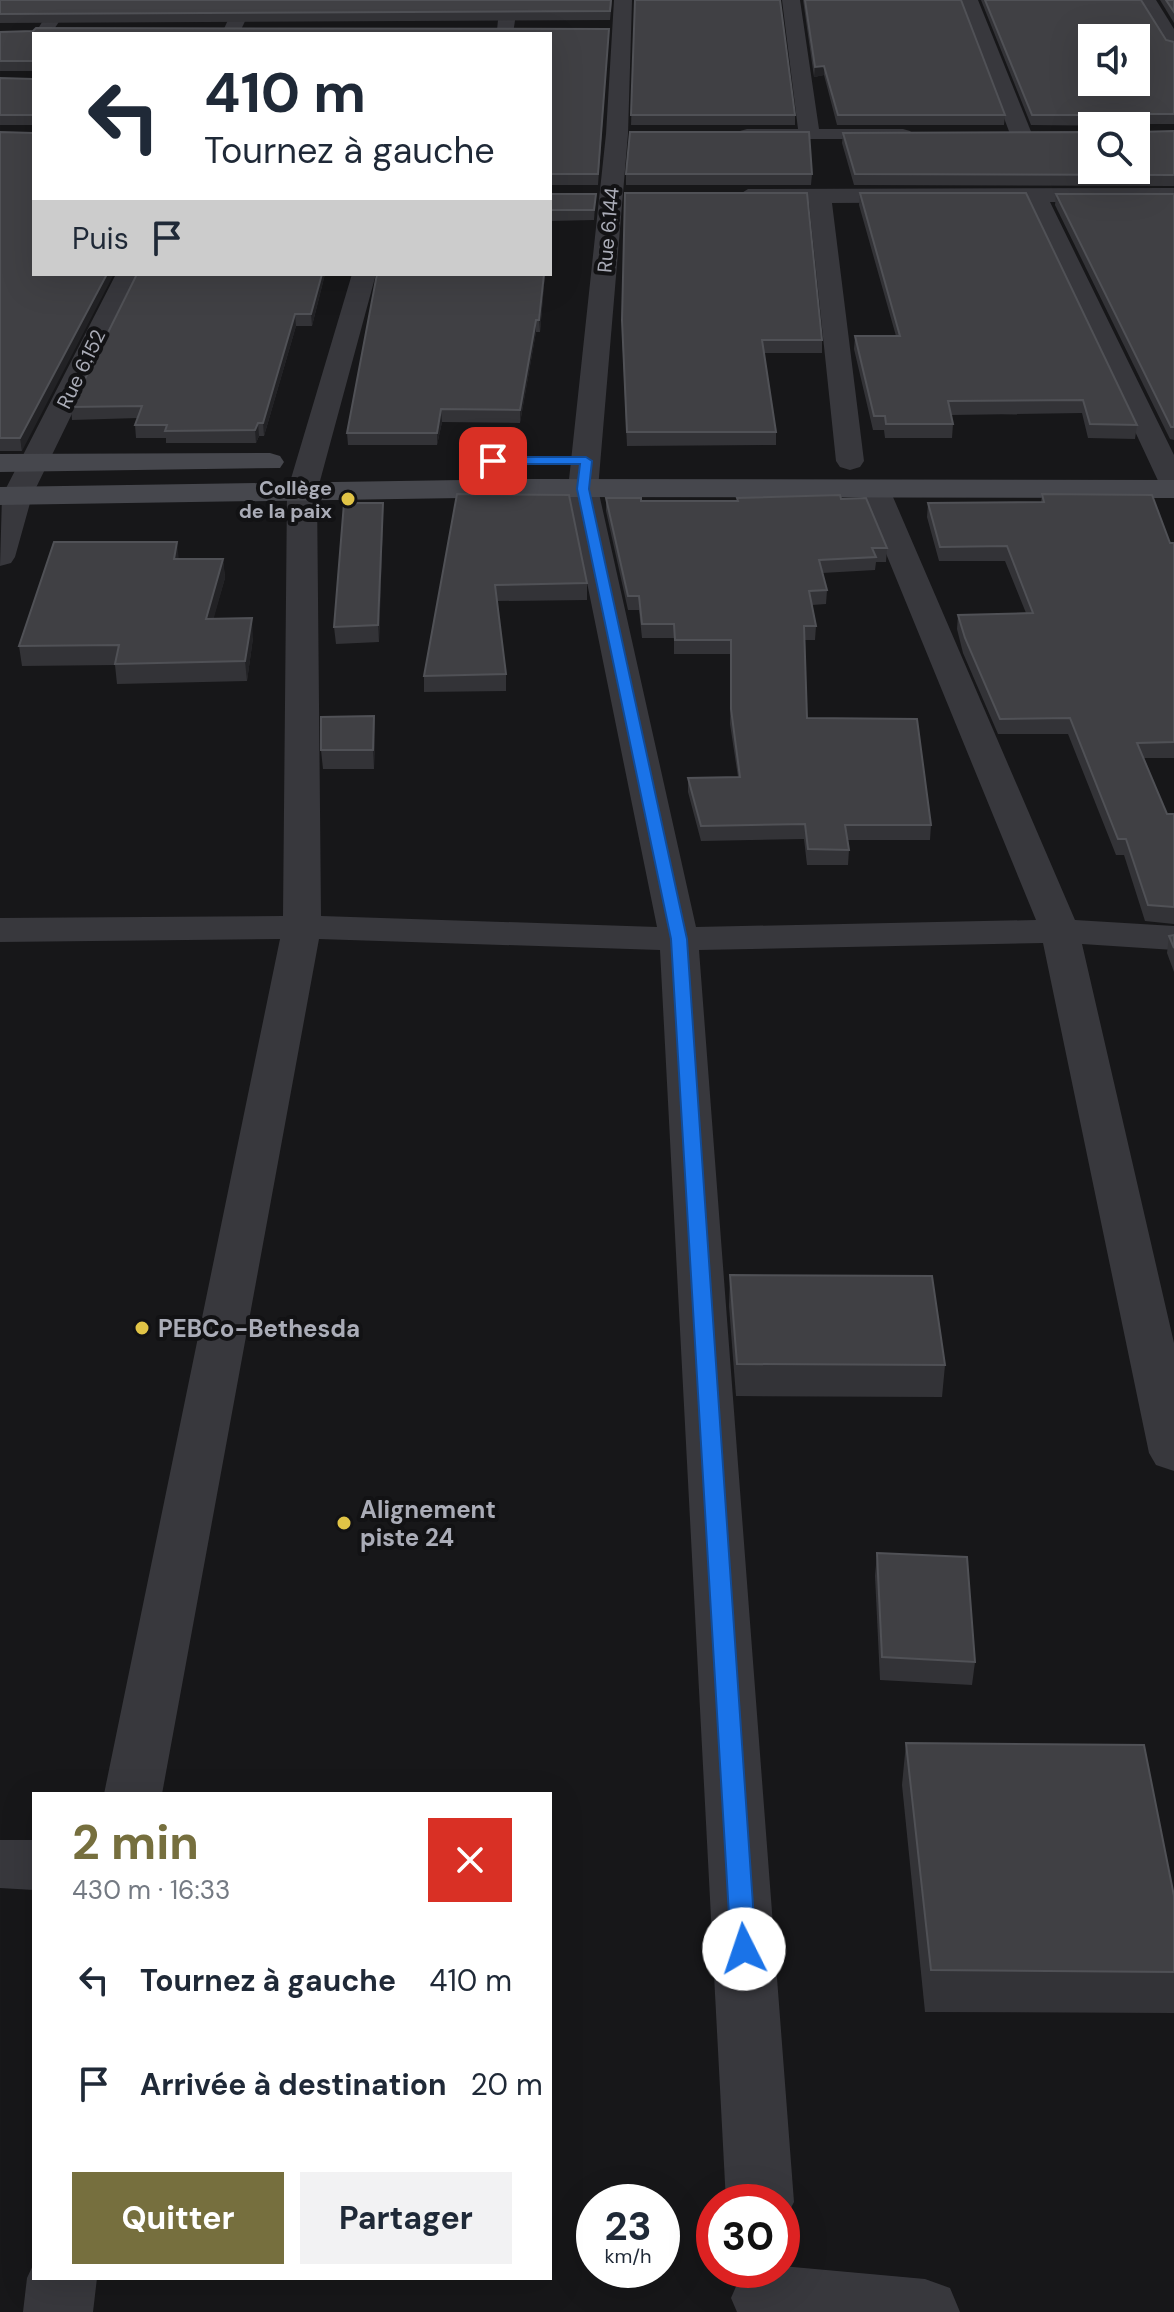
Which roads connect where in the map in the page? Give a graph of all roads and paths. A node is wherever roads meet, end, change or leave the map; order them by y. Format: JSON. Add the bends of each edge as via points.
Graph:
{"nodes":[{"id":1,"x":64,"y":0,"type":"edge"},
{"id":2,"x":246,"y":0,"type":"edge"},
{"id":3,"x":509,"y":0,"type":"edge"},
{"id":4,"x":623,"y":0,"type":"edge"},
{"id":5,"x":791,"y":0,"type":"edge"},
{"id":6,"x":969,"y":0,"type":"edge"},
{"id":7,"x":1147,"y":0,"type":"edge"},
{"id":8,"x":506,"y":30,"type":"edge"},
{"id":9,"x":232,"y":31,"type":"edge"},
{"id":10,"x":44,"y":32,"type":"edge"},
{"id":11,"x":1174,"y":44,"type":"edge"},
{"id":12,"x":991,"y":134,"type":"edge"},
{"id":13,"x":729,"y":135,"type":"edge"},
{"id":14,"x":809,"y":135,"type":"junction"},
{"id":15,"x":930,"y":135,"type":"edge"},
{"id":16,"x":603,"y":195,"type":"junction"},
{"id":17,"x":641,"y":195,"type":"edge"},
{"id":18,"x":1174,"y":195,"type":"edge"},
{"id":19,"x":731,"y":196,"type":"edge"},
{"id":20,"x":820,"y":196,"type":"junction"},
{"id":21,"x":1036,"y":196,"type":"junction"},
{"id":22,"x":127,"y":276,"type":"edge"},
{"id":23,"x":364,"y":276,"type":"edge"},
{"id":24,"x":820,"y":461,"type":"dead end"},
{"id":25,"x":1131,"y":462,"type":"dead end"},
{"id":26,"x":0,"y":463,"type":"edge"},
{"id":27,"x":35,"y":463,"type":"junction"},
{"id":28,"x":584,"y":468,"type":"junction"},
{"id":29,"x":869,"y":471,"type":"junction"},
{"id":30,"x":317,"y":472,"type":"junction"},
{"id":31,"x":1171,"y":474,"type":"edge"},
{"id":32,"x":9,"y":496,"type":"edge"},
{"id":33,"x":0,"y":557,"type":"edge"},
{"id":34,"x":302,"y":927,"type":"junction"},
{"id":35,"x":0,"y":930,"type":"edge"},
{"id":36,"x":1060,"y":931,"type":"junction"},
{"id":37,"x":1174,"y":938,"type":"edge"},
{"id":38,"x":679,"y":939,"type":"junction"},
{"id":39,"x":1174,"y":1453,"type":"edge"},
{"id":40,"x":133,"y":1792,"type":"edge"},
{"id":41,"x":0,"y":1864,"type":"edge"},
{"id":42,"x":32,"y":1865,"type":"edge"},
{"id":43,"x":759,"y":2184,"type":"edge"},
{"id":44,"x":62,"y":2280,"type":"edge"},
{"id":45,"x":766,"y":2293,"type":"edge"},
{"id":46,"x":58,"y":2312,"type":"edge"},
{"id":47,"x":925,"y":2312,"type":"edge"}],
"edges":[{"from":1,"to":10,"type":"street"},
{"from":2,"to":9,"type":"street"},
{"from":3,"to":8,"type":"street"},
{"from":4,"to":16,"type":"street","name":"Rue 6.144","via":[[616,29],[625,134]]},
{"from":5,"to":14,"type":"street"},
{"from":6,"to":12,"type":"street","via":[[1028,134]]},
{"from":7,"to":11,"type":"street"},
{"from":13,"to":14,"type":"street"},
{"from":14,"to":15,"type":"street"},
{"from":16,"to":17,"type":"street"},
{"from":16,"to":28,"type":"street","name":"Rue 6.144"},
{"from":18,"to":21,"type":"street"},
{"from":19,"to":20,"type":"street"},
{"from":20,"to":21,"type":"street"},
{"from":20,"to":29,"type":"street"},
{"from":21,"to":31,"type":"street"},
{"from":22,"to":27,"type":"street","name":"Rue 6.152"},
{"from":23,"to":30,"type":"street"},
{"from":24,"to":29,"type":"main road"},
{"from":25,"to":31,"type":"main road"},
{"from":26,"to":27,"type":"main road"},
{"from":27,"to":30,"type":"main road"},
{"from":27,"to":32,"type":"street","name":"Rue 6.152"},
{"from":28,"to":29,"type":"main road"},
{"from":28,"to":30,"type":"main road"},
{"from":28,"to":38,"type":"street","name":"Rue 6.144"},
{"from":29,"to":31,"type":"main road"},
{"from":29,"to":36,"type":"street"},
{"from":30,"to":32,"type":"main road"},
{"from":30,"to":34,"type":"street"},
{"from":32,"to":33,"type":"street","name":"Rue 6.152"},
{"from":34,"to":35,"type":"street"},
{"from":34,"to":38,"type":"street"},
{"from":34,"to":40,"type":"street"},
{"from":36,"to":37,"type":"street"},
{"from":36,"to":38,"type":"street"},
{"from":36,"to":39,"type":"street"},
{"from":38,"to":43,"type":"street","name":"Rue 6.144"},
{"from":41,"to":42,"type":"street"},
{"from":44,"to":46,"type":"street"},
{"from":45,"to":47,"type":"street"}]}
